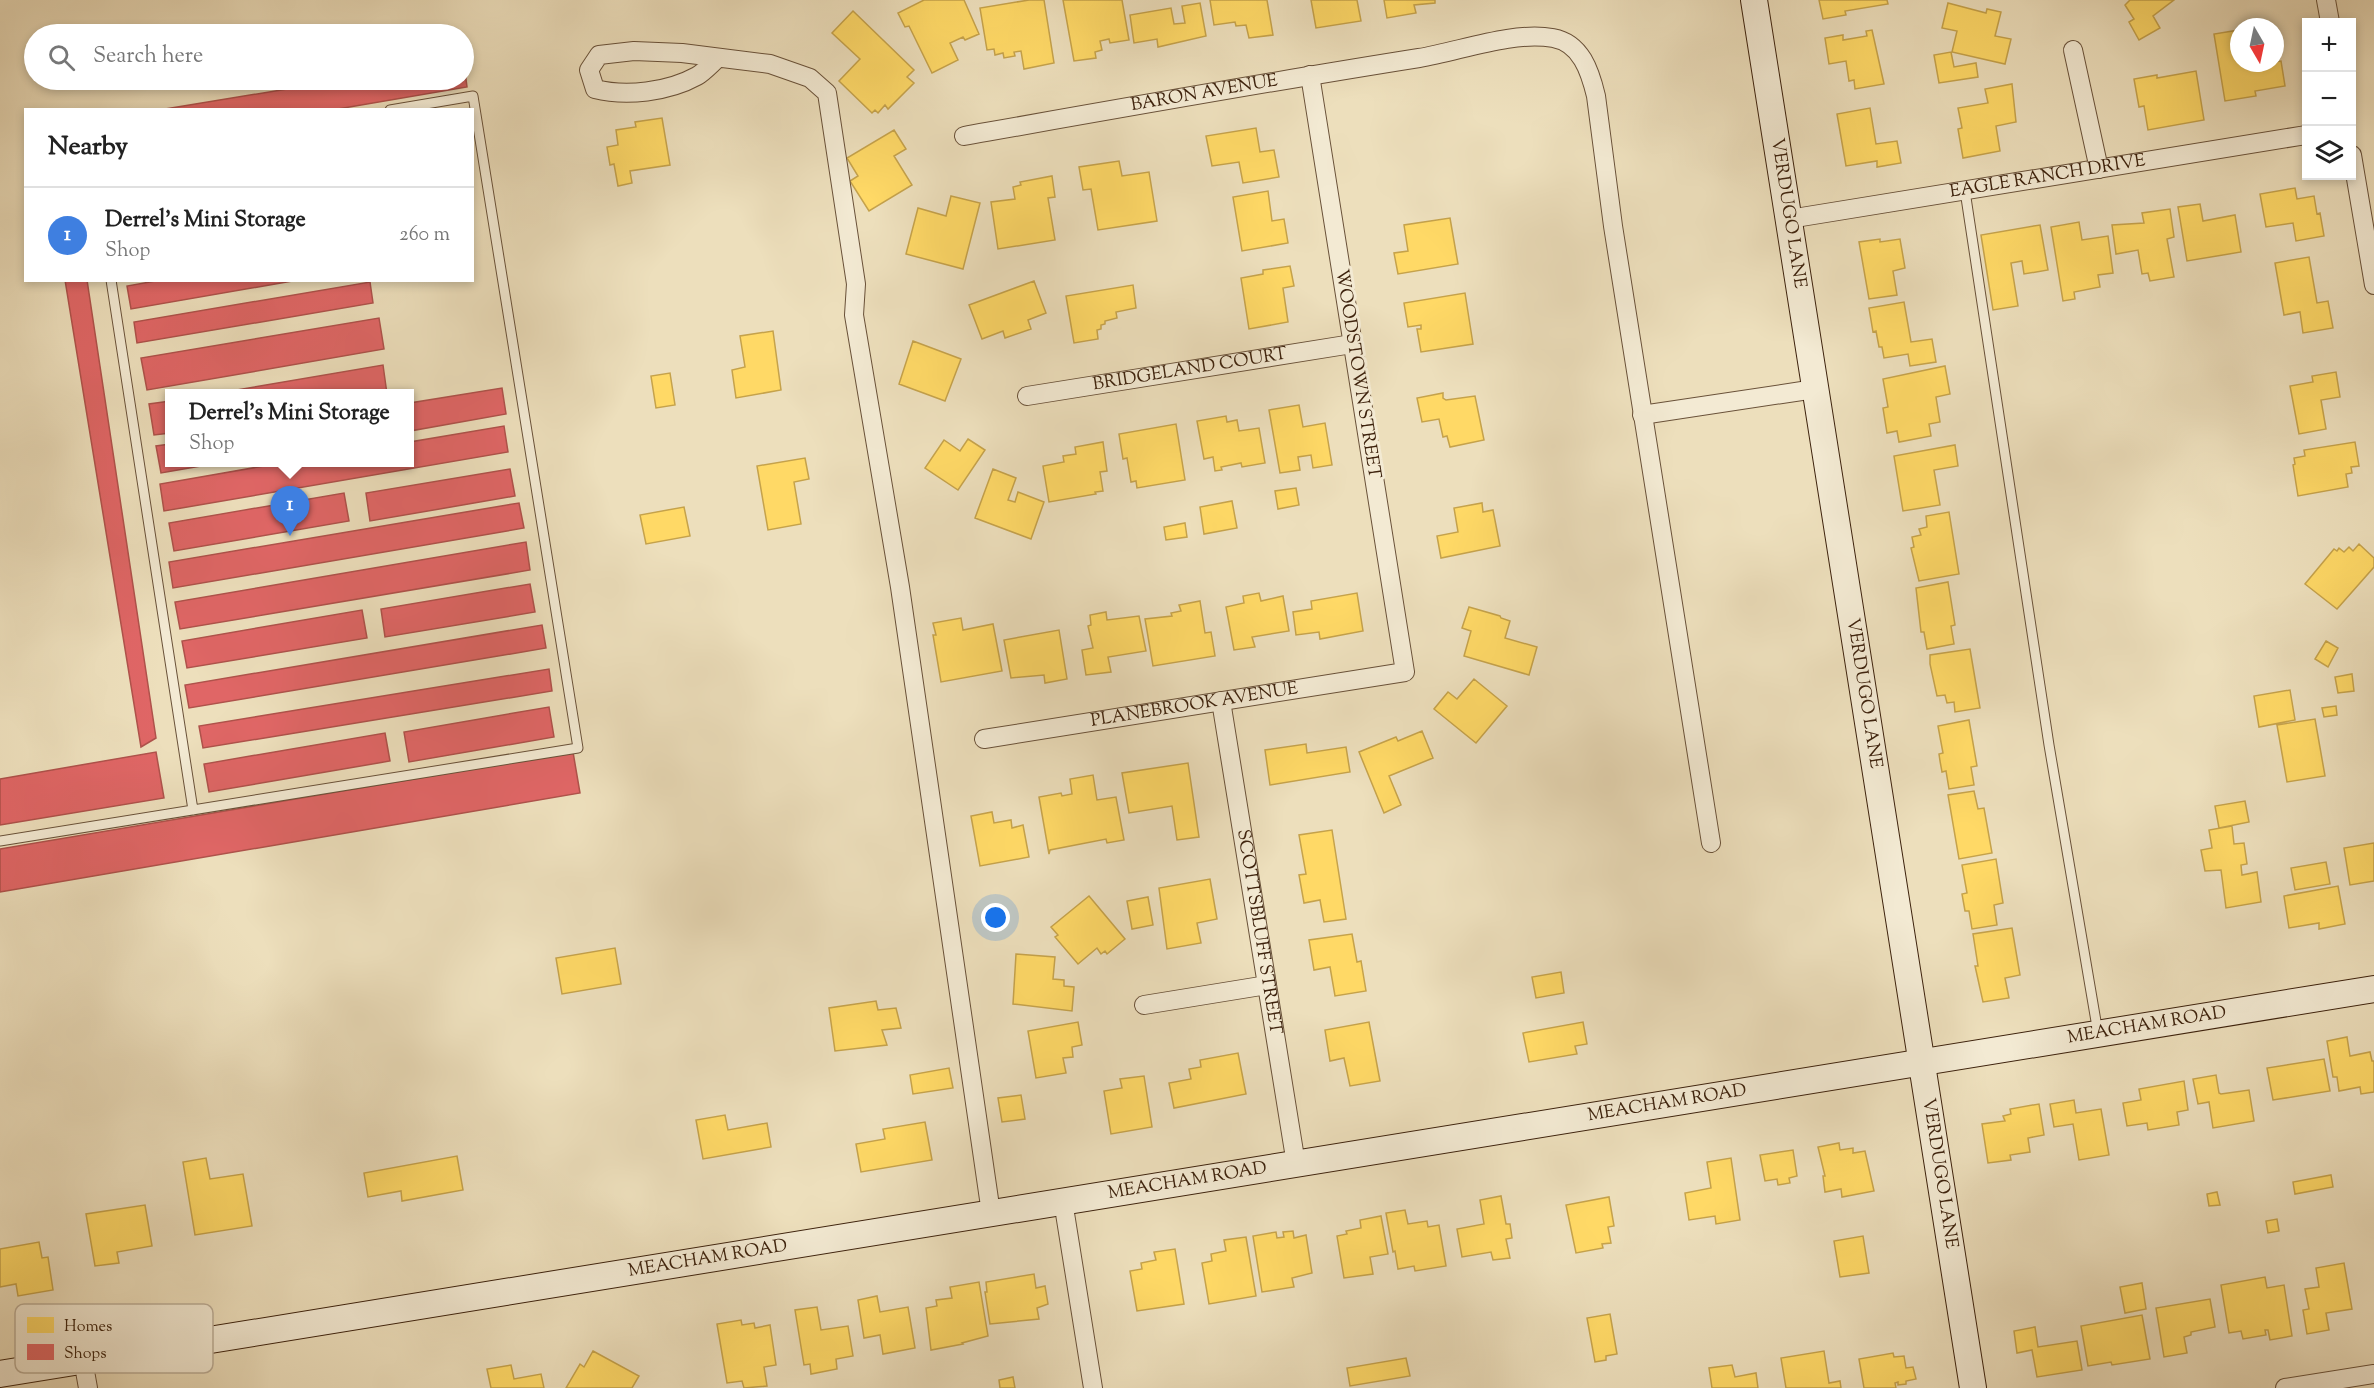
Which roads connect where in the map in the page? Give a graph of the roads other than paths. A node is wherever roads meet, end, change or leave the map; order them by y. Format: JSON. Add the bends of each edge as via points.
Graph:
{"nodes":[{"id":1,"x":1755,"y":0,"type":"edge"},
{"id":2,"x":2326,"y":0,"type":"edge"},
{"id":3,"x":2329,"y":18,"type":"edge"},
{"id":4,"x":2073,"y":50,"type":"dead end"},
{"id":5,"x":718,"y":58,"type":"junction"},
{"id":6,"x":1310,"y":75,"type":"junction"},
{"id":7,"x":402,"y":108,"type":"edge"},
{"id":8,"x":964,"y":136,"type":"dead end"},
{"id":9,"x":2302,"y":136,"type":"edge"},
{"id":10,"x":2099,"y":169,"type":"junction"},
{"id":11,"x":2356,"y":179,"type":"edge"},
{"id":12,"x":1965,"y":191,"type":"junction"},
{"id":13,"x":1789,"y":219,"type":"junction"},
{"id":14,"x":111,"y":282,"type":"edge"},
{"id":15,"x":2374,"y":285,"type":"edge"},
{"id":16,"x":1353,"y":344,"type":"junction"},
{"id":17,"x":1815,"y":389,"type":"junction"},
{"id":18,"x":1027,"y":396,"type":"dead end"},
{"id":19,"x":1642,"y":415,"type":"junction"},
{"id":20,"x":1405,"y":672,"type":"joint"},
{"id":21,"x":1221,"y":701,"type":"junction"},
{"id":22,"x":984,"y":739,"type":"dead end"},
{"id":23,"x":193,"y":810,"type":"junction"},
{"id":24,"x":0,"y":841,"type":"edge"},
{"id":25,"x":1711,"y":843,"type":"dead end"},
{"id":26,"x":1267,"y":985,"type":"junction"},
{"id":27,"x":2374,"y":989,"type":"edge"},
{"id":28,"x":1144,"y":1005,"type":"dead end"},
{"id":29,"x":2098,"y":1034,"type":"junction"},
{"id":30,"x":1922,"y":1062,"type":"junction"},
{"id":31,"x":1296,"y":1164,"type":"junction"},
{"id":32,"x":1063,"y":1201,"type":"junction"},
{"id":33,"x":991,"y":1213,"type":"junction"},
{"id":34,"x":213,"y":1339,"type":"edge"},
{"id":35,"x":15,"y":1371,"type":"edge"},
{"id":36,"x":85,"y":1373,"type":"edge"},
{"id":37,"x":0,"y":1374,"type":"edge"},
{"id":38,"x":2374,"y":1374,"type":"edge"},
{"id":39,"x":88,"y":1388,"type":"edge"},
{"id":40,"x":1093,"y":1388,"type":"edge"},
{"id":41,"x":1973,"y":1388,"type":"edge"},
{"id":42,"x":2285,"y":1388,"type":"edge"}],
"edges":[{"from":1,"to":13,"type":"street","name":"VERDUGO LANE"},
{"from":2,"to":3,"type":"street"},
{"from":4,"to":10,"type":"street"},
{"from":5,"to":5,"type":"street","via":[[634,51],[599,55],[589,70],[595,89],[613,93],[666,88],[697,76]]},
{"from":5,"to":33,"type":"street","via":[[770,64],[810,78],[827,93],[856,284],[854,315],[900,587]]},
{"from":6,"to":8,"type":"street","name":"BARON AVENUE"},
{"from":6,"to":16,"type":"street","name":"WOODSTOWN STREET"},
{"from":6,"to":19,"type":"street","name":"BARON AVENUE","via":[[1447,54],[1530,36],[1569,44],[1582,57],[1596,96]]},
{"from":7,"to":23,"type":"lane","via":[[473,96],[578,748]]},
{"from":9,"to":10,"type":"street","name":"EAGLE RANCH DRIVE"},
{"from":10,"to":12,"type":"street","name":"EAGLE RANCH DRIVE"},
{"from":11,"to":15,"type":"street"},
{"from":12,"to":13,"type":"street","name":"EAGLE RANCH DRIVE"},
{"from":12,"to":29,"type":"lane","via":[[2049,745]]},
{"from":13,"to":17,"type":"street","name":"VERDUGO LANE"},
{"from":14,"to":23,"type":"lane"},
{"from":16,"to":18,"type":"street","name":"BRIDGELAND COURT"},
{"from":16,"to":20,"type":"street","name":"WOODSTOWN STREET"},
{"from":17,"to":19,"type":"street"},
{"from":17,"to":30,"type":"street","name":"VERDUGO LANE"},
{"from":19,"to":25,"type":"street","name":"BARON AVENUE"},
{"from":20,"to":21,"type":"street","name":"PLANEBROOK AVENUE"},
{"from":21,"to":22,"type":"street","name":"PLANEBROOK AVENUE"},
{"from":21,"to":26,"type":"street","name":"SCOTTSBLUFF STREET"},
{"from":23,"to":24,"type":"lane"},
{"from":26,"to":28,"type":"street"},
{"from":26,"to":31,"type":"street","name":"SCOTTSBLUFF STREET"},
{"from":27,"to":29,"type":"street","name":"MEACHAM ROAD"},
{"from":29,"to":30,"type":"street","name":"MEACHAM ROAD"},
{"from":30,"to":31,"type":"street","name":"MEACHAM ROAD"},
{"from":30,"to":41,"type":"street","name":"VERDUGO LANE"},
{"from":31,"to":32,"type":"street","name":"MEACHAM ROAD"},
{"from":32,"to":33,"type":"street","name":"MEACHAM ROAD"},
{"from":32,"to":40,"type":"street"},
{"from":33,"to":34,"type":"street","name":"MEACHAM ROAD"},
{"from":35,"to":37,"type":"street","name":"MEACHAM ROAD"},
{"from":36,"to":39,"type":"street"},
{"from":38,"to":42,"type":"street"}]}
